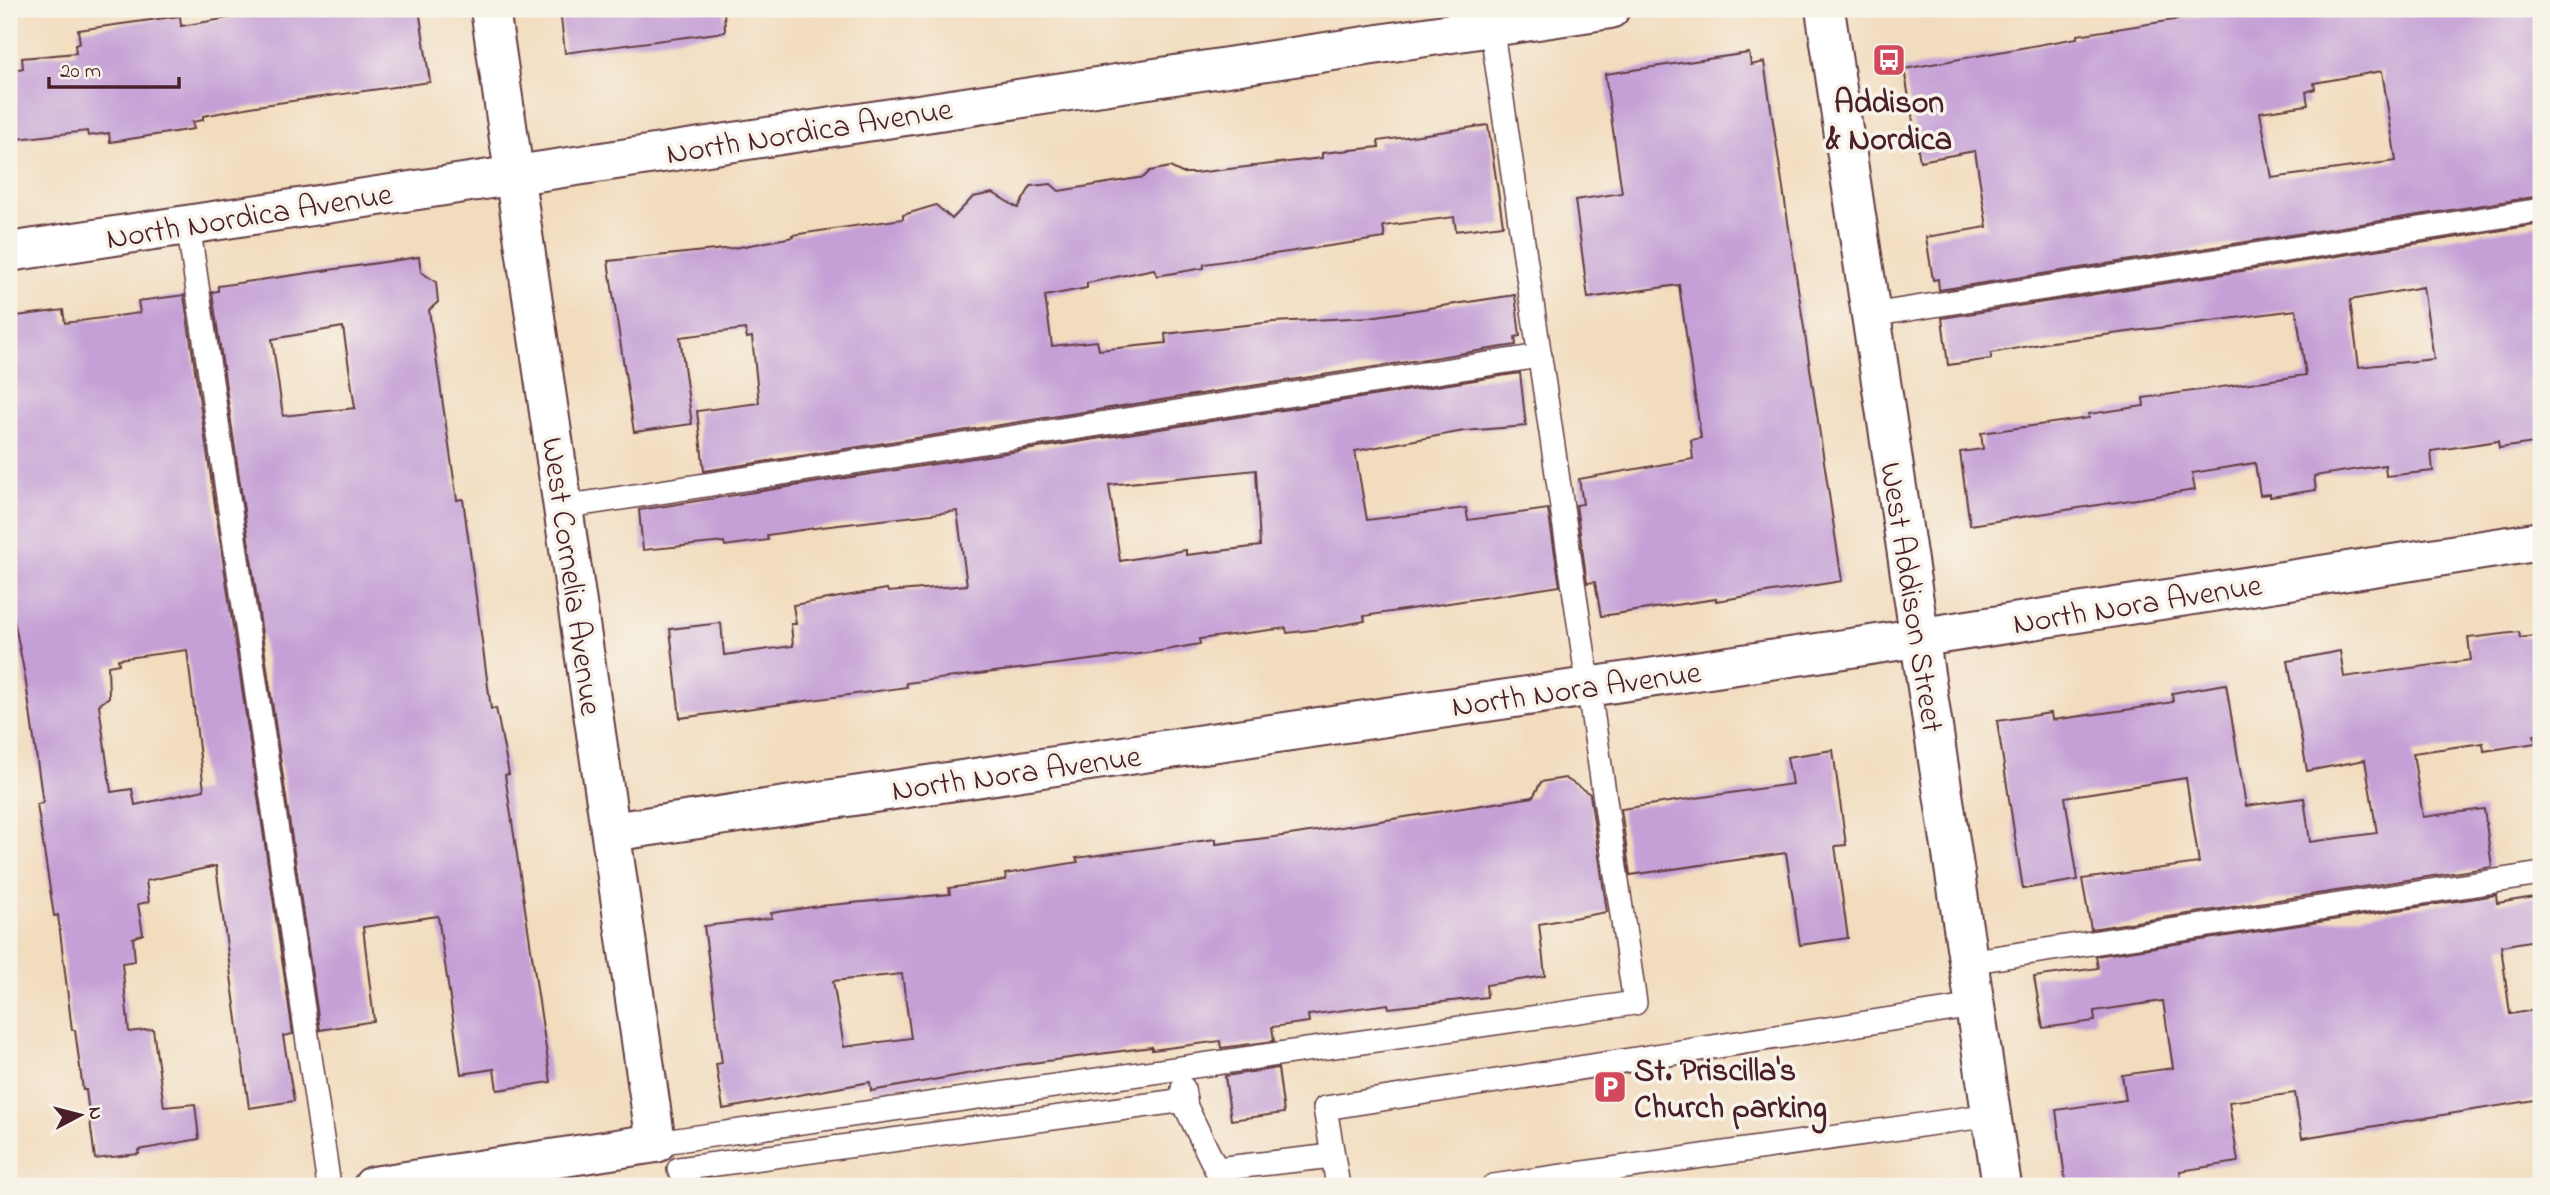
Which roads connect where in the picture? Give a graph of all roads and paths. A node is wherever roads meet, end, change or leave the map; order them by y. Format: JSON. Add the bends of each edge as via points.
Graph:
{"nodes":[{"id":1,"x":490,"y":9,"type":"edge"},
{"id":2,"x":1610,"y":9,"type":"edge"},
{"id":3,"x":1825,"y":9,"type":"edge"},
{"id":4,"x":1490,"y":18,"type":"edge"},
{"id":5,"x":514,"y":175,"type":"junction"},
{"id":6,"x":2541,"y":210,"type":"edge"},
{"id":7,"x":188,"y":224,"type":"junction"},
{"id":8,"x":9,"y":252,"type":"edge"},
{"id":9,"x":1871,"y":314,"type":"junction"},
{"id":10,"x":1540,"y":356,"type":"junction"},
{"id":11,"x":563,"y":507,"type":"junction"},
{"id":12,"x":2541,"y":541,"type":"edge"},
{"id":13,"x":1919,"y":637,"type":"junction"},
{"id":14,"x":1589,"y":687,"type":"junction"},
{"id":15,"x":611,"y":832,"type":"junction"},
{"id":16,"x":2541,"y":874,"type":"edge"},
{"id":17,"x":1968,"y":962,"type":"junction"},
{"id":18,"x":1975,"y":1006,"type":"junction"},
{"id":19,"x":1180,"y":1068,"type":"junction"},
{"id":20,"x":1185,"y":1100,"type":"junction"},
{"id":21,"x":1991,"y":1115,"type":"junction"},
{"id":22,"x":1334,"y":1156,"type":"junction"},
{"id":23,"x":673,"y":1160,"type":"edge"},
{"id":24,"x":329,"y":1186,"type":"edge"},
{"id":25,"x":373,"y":1186,"type":"edge"},
{"id":26,"x":1338,"y":1186,"type":"edge"},
{"id":27,"x":1493,"y":1186,"type":"edge"},
{"id":28,"x":2002,"y":1186,"type":"edge"}],
"edges":[{"from":1,"to":5,"type":"street","name":"West Cornelia Avenue"},
{"from":2,"to":4,"type":"street","name":"North Nordica Avenue"},
{"from":3,"to":9,"type":"street","name":"West Addison Street"},
{"from":4,"to":5,"type":"street","name":"North Nordica Avenue"},
{"from":4,"to":10,"type":"lane"},
{"from":5,"to":7,"type":"street","name":"North Nordica Avenue"},
{"from":5,"to":11,"type":"street","name":"West Cornelia Avenue"},
{"from":6,"to":9,"type":"lane"},
{"from":7,"to":8,"type":"street","name":"North Nordica Avenue"},
{"from":7,"to":24,"type":"lane"},
{"from":9,"to":13,"type":"street","name":"West Addison Street"},
{"from":10,"to":11,"type":"lane"},
{"from":10,"to":14,"type":"lane"},
{"from":11,"to":15,"type":"street","name":"West Cornelia Avenue"},
{"from":12,"to":13,"type":"street","name":"North Nora Avenue"},
{"from":13,"to":14,"type":"street","name":"North Nora Avenue"},
{"from":13,"to":17,"type":"street","name":"West Addison Street"},
{"from":14,"to":15,"type":"street","name":"North Nora Avenue"},
{"from":14,"to":19,"type":"lane","via":[[1635,1003]]},
{"from":15,"to":23,"type":"street","name":"West Cornelia Avenue"},
{"from":16,"to":17,"type":"lane"},
{"from":17,"to":18,"type":"street","name":"West Addison Street"},
{"from":18,"to":21,"type":"street","name":"West Addison Street"},
{"from":18,"to":22,"type":"lane","via":[[1325,1108]]},
{"from":19,"to":20,"type":"lane"},
{"from":19,"to":23,"type":"lane"},
{"from":20,"to":22,"type":"lane","via":[[1216,1169]]},
{"from":20,"to":23,"type":"lane"},
{"from":21,"to":27,"type":"lane"},
{"from":21,"to":28,"type":"street","name":"West Addison Street"},
{"from":22,"to":26,"type":"lane"},
{"from":23,"to":25,"type":"street"}]}
